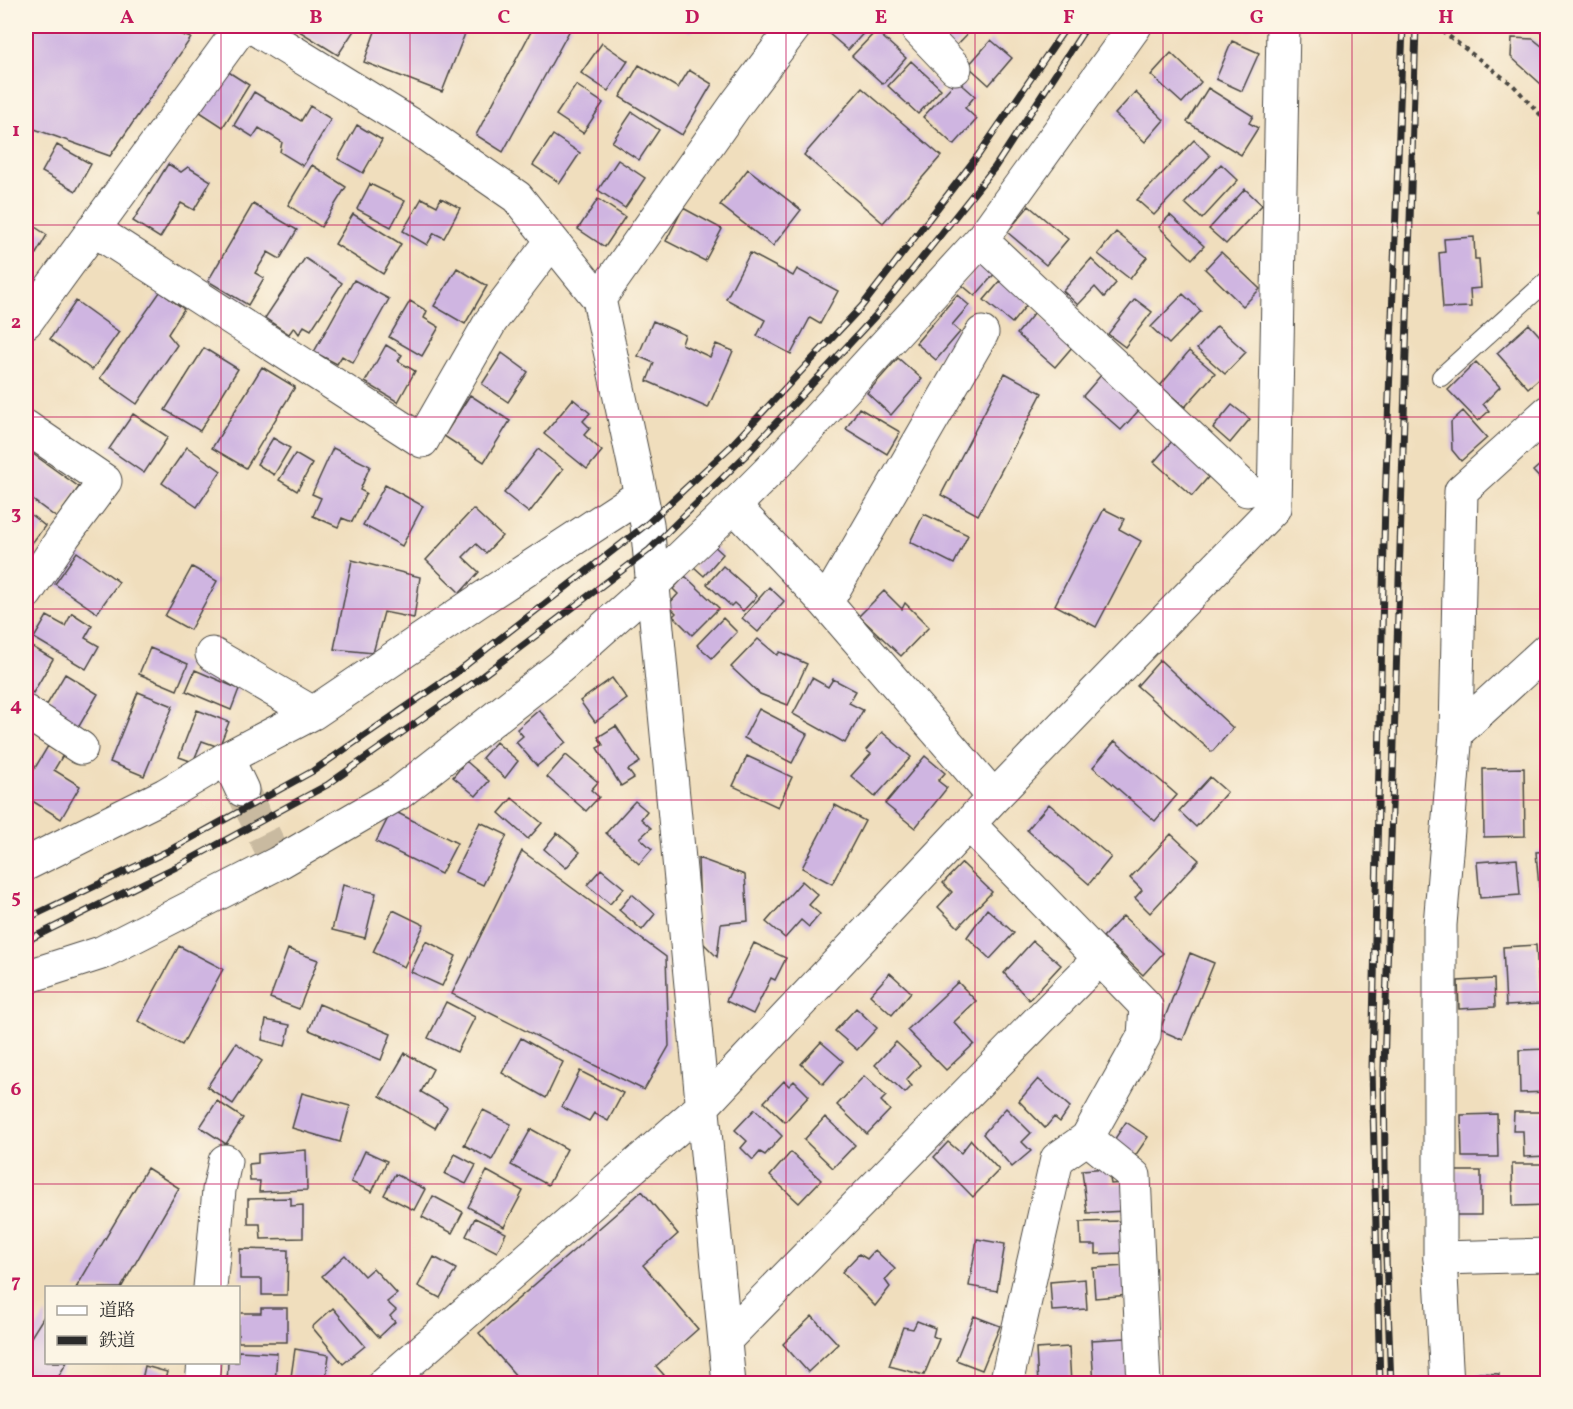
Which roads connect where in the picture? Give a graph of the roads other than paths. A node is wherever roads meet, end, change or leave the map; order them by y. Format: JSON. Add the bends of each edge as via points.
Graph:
{"nodes":[{"id":1,"x":242,"y":26,"type":"edge"},
{"id":2,"x":250,"y":26,"type":"edge"},
{"id":3,"x":795,"y":26,"type":"edge"},
{"id":4,"x":915,"y":26,"type":"edge"},
{"id":5,"x":1135,"y":26,"type":"edge"},
{"id":6,"x":1283,"y":26,"type":"edge"},
{"id":7,"x":955,"y":68,"type":"dead end"},
{"id":8,"x":93,"y":229,"type":"junction"},
{"id":9,"x":981,"y":240,"type":"junction"},
{"id":10,"x":551,"y":242,"type":"junction"},
{"id":11,"x":1548,"y":280,"type":"edge"},
{"id":12,"x":598,"y":299,"type":"junction"},
{"id":13,"x":26,"y":322,"type":"edge"},
{"id":14,"x":981,"y":333,"type":"dead end"},
{"id":15,"x":1441,"y":377,"type":"dead end"},
{"id":16,"x":1548,"y":412,"type":"edge"},
{"id":17,"x":26,"y":427,"type":"edge"},
{"id":18,"x":1247,"y":490,"type":"dead end"},
{"id":19,"x":641,"y":495,"type":"junction"},
{"id":20,"x":734,"y":507,"type":"junction"},
{"id":21,"x":653,"y":584,"type":"junction"},
{"id":22,"x":26,"y":593,"type":"edge"},
{"id":23,"x":826,"y":603,"type":"junction"},
{"id":24,"x":1548,"y":649,"type":"edge"},
{"id":25,"x":212,"y":654,"type":"dead end"},
{"id":26,"x":26,"y":712,"type":"edge"},
{"id":27,"x":313,"y":713,"type":"junction"},
{"id":28,"x":1456,"y":733,"type":"junction"},
{"id":29,"x":81,"y":748,"type":"dead end"},
{"id":30,"x":228,"y":758,"type":"junction"},
{"id":31,"x":242,"y":790,"type":"tunnel mouth"},
{"id":32,"x":994,"y":797,"type":"junction"},
{"id":33,"x":969,"y":824,"type":"junction"},
{"id":34,"x":26,"y":864,"type":"edge"},
{"id":35,"x":1100,"y":958,"type":"junction"},
{"id":36,"x":26,"y":977,"type":"edge"},
{"id":37,"x":702,"y":1107,"type":"junction"},
{"id":38,"x":1088,"y":1138,"type":"junction"},
{"id":39,"x":225,"y":1161,"type":"dead end"},
{"id":40,"x":1548,"y":1256,"type":"edge"},
{"id":41,"x":1440,"y":1258,"type":"junction"},
{"id":42,"x":210,"y":1286,"type":"edge"},
{"id":43,"x":725,"y":1340,"type":"junction"},
{"id":44,"x":204,"y":1364,"type":"edge"},
{"id":45,"x":202,"y":1383,"type":"edge"},
{"id":46,"x":384,"y":1383,"type":"edge"},
{"id":47,"x":729,"y":1383,"type":"edge"},
{"id":48,"x":1006,"y":1383,"type":"edge"},
{"id":49,"x":1144,"y":1383,"type":"edge"},
{"id":50,"x":1447,"y":1383,"type":"edge"}],
"edges":[{"from":1,"to":8,"type":"street"},
{"from":2,"to":10,"type":"street","via":[[417,128],[517,197]]},
{"from":3,"to":12,"type":"street"},
{"from":4,"to":7,"type":"street"},
{"from":5,"to":9,"type":"street"},
{"from":6,"to":32,"type":"street","via":[[1274,507]]},
{"from":8,"to":10,"type":"street","via":[[422,441],[491,321]]},
{"from":8,"to":13,"type":"street"},
{"from":9,"to":18,"type":"street"},
{"from":9,"to":20,"type":"street"},
{"from":10,"to":12,"type":"street"},
{"from":11,"to":15,"type":"lane"},
{"from":12,"to":19,"type":"street"},
{"from":14,"to":23,"type":"street"},
{"from":16,"to":28,"type":"street","via":[[1461,491]]},
{"from":17,"to":22,"type":"street","via":[[105,481]]},
{"from":19,"to":21,"type":"street"},
{"from":19,"to":27,"type":"street"},
{"from":20,"to":21,"type":"street"},
{"from":20,"to":23,"type":"street"},
{"from":21,"to":36,"type":"street","via":[[560,667],[399,793],[278,863],[101,953]]},
{"from":21,"to":37,"type":"street"},
{"from":23,"to":32,"type":"street"},
{"from":24,"to":28,"type":"street"},
{"from":25,"to":27,"type":"street"},
{"from":26,"to":29,"type":"street"},
{"from":27,"to":30,"type":"street"},
{"from":28,"to":41,"type":"street","via":[[1440,925]]},
{"from":30,"to":31,"type":"street"},
{"from":30,"to":34,"type":"street","via":[[165,795]]},
{"from":32,"to":33,"type":"street"},
{"from":33,"to":35,"type":"street"},
{"from":33,"to":37,"type":"street"},
{"from":35,"to":38,"type":"street","via":[[1146,1006],[1145,1026],[1144,1036]]},
{"from":35,"to":43,"type":"street"},
{"from":37,"to":43,"type":"street"},
{"from":37,"to":46,"type":"street"},
{"from":38,"to":48,"type":"street","via":[[1057,1160]]},
{"from":38,"to":49,"type":"street","via":[[1134,1176]]},
{"from":39,"to":42,"type":"street"},
{"from":40,"to":41,"type":"street"},
{"from":41,"to":50,"type":"street"},
{"from":43,"to":47,"type":"street"},
{"from":44,"to":45,"type":"street"}]}
